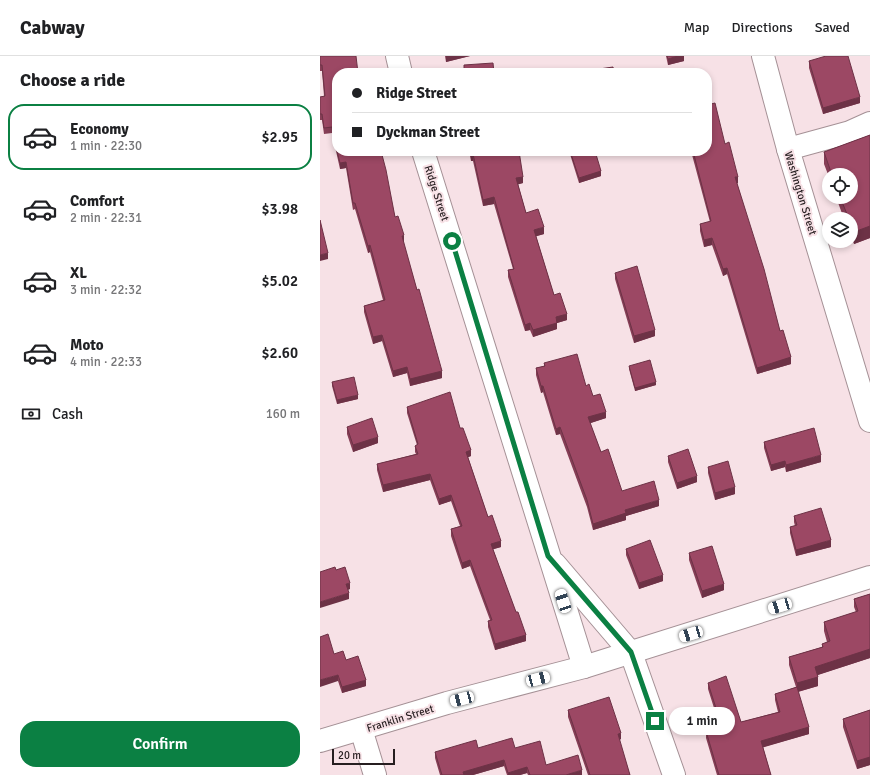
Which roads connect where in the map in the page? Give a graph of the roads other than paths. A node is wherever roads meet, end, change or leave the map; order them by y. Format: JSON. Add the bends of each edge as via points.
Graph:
{"nodes":[{"id":1,"x":397,"y":56,"type":"edge"},
{"id":2,"x":763,"y":56,"type":"edge"},
{"id":3,"x":400,"y":68,"type":"edge"},
{"id":4,"x":870,"y":123,"type":"edge"},
{"id":5,"x":788,"y":149,"type":"junction"},
{"id":6,"x":425,"y":156,"type":"edge"},
{"id":7,"x":864,"y":383,"type":"edge"},
{"id":8,"x":870,"y":421,"type":"edge"},
{"id":9,"x":548,"y":556,"type":"junction"},
{"id":10,"x":870,"y":577,"type":"edge"},
{"id":11,"x":631,"y":652,"type":"junction"},
{"id":12,"x":584,"y":667,"type":"junction"},
{"id":13,"x":361,"y":729,"type":"junction"},
{"id":14,"x":320,"y":741,"type":"edge"},
{"id":15,"x":375,"y":775,"type":"edge"},
{"id":16,"x":674,"y":775,"type":"edge"}],
"edges":[{"from":1,"to":3,"type":"street"},
{"from":2,"to":5,"type":"street","name":"Washington Street"},
{"from":4,"to":5,"type":"street","via":[[850,132]]},
{"from":5,"to":7,"type":"street","name":"Washington Street"},
{"from":6,"to":9,"type":"street","name":"Ridge Street"},
{"from":7,"to":8,"type":"street","name":"Washington Street"},
{"from":9,"to":11,"type":"street","name":"Ridge Street"},
{"from":9,"to":12,"type":"street","name":"Ridge Street"},
{"from":10,"to":11,"type":"street","name":"Franklin Street"},
{"from":11,"to":12,"type":"street","name":"Franklin Street"},
{"from":11,"to":16,"type":"street"},
{"from":12,"to":13,"type":"street","name":"Franklin Street","via":[[447,703]]},
{"from":13,"to":14,"type":"street","name":"Franklin Street"},
{"from":13,"to":15,"type":"street"}]}
